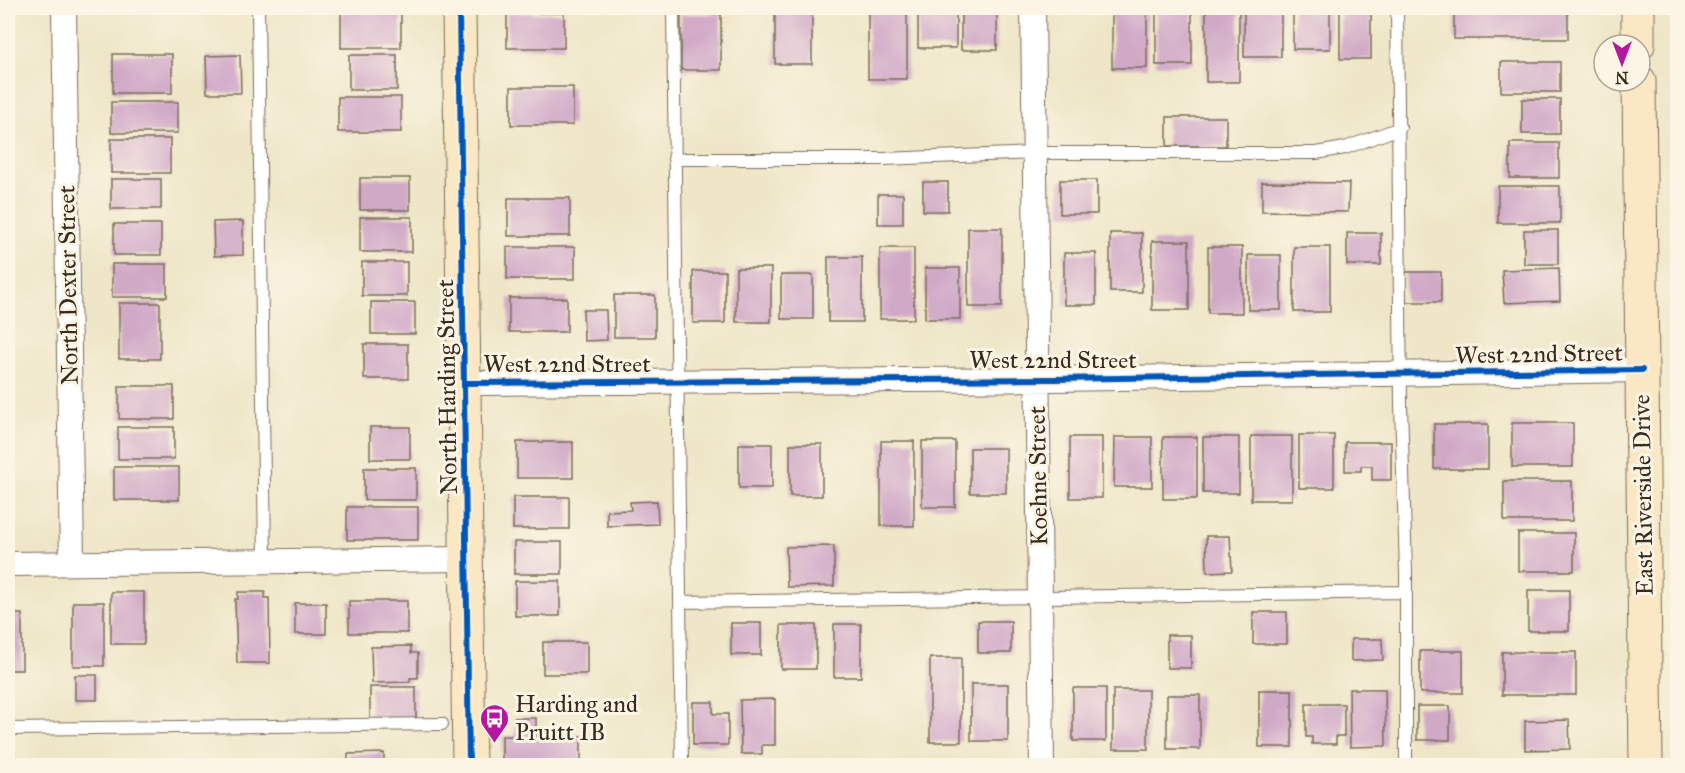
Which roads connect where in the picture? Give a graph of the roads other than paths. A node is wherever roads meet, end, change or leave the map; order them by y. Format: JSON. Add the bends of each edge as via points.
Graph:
{"nodes":[{"id":1,"x":64,"y":8,"type":"edge"},
{"id":2,"x":258,"y":8,"type":"edge"},
{"id":3,"x":459,"y":8,"type":"edge"},
{"id":4,"x":673,"y":8,"type":"edge"},
{"id":5,"x":1034,"y":8,"type":"edge"},
{"id":6,"x":1397,"y":8,"type":"edge"},
{"id":7,"x":1638,"y":8,"type":"edge"},
{"id":8,"x":1638,"y":33,"type":"edge"},
{"id":9,"x":1639,"y":93,"type":"edge"},
{"id":10,"x":1400,"y":128,"type":"junction"},
{"id":11,"x":1037,"y":153,"type":"junction"},
{"id":12,"x":674,"y":159,"type":"junction"},
{"id":13,"x":1642,"y":370,"type":"junction"},
{"id":14,"x":1401,"y":374,"type":"junction"},
{"id":15,"x":1037,"y":379,"type":"junction"},
{"id":16,"x":677,"y":381,"type":"junction"},
{"id":17,"x":465,"y":383,"type":"junction"},
{"id":18,"x":467,"y":559,"type":"junction"},
{"id":19,"x":266,"y":561,"type":"junction"},
{"id":20,"x":72,"y":563,"type":"junction"},
{"id":21,"x":8,"y":564,"type":"edge"},
{"id":22,"x":1406,"y":592,"type":"junction"},
{"id":23,"x":1040,"y":597,"type":"junction"},
{"id":24,"x":680,"y":602,"type":"junction"},
{"id":25,"x":442,"y":724,"type":"dead end"},
{"id":26,"x":8,"y":729,"type":"edge"},
{"id":27,"x":469,"y":765,"type":"edge"},
{"id":28,"x":682,"y":765,"type":"edge"},
{"id":29,"x":1042,"y":765,"type":"edge"},
{"id":30,"x":1406,"y":765,"type":"edge"},
{"id":31,"x":1646,"y":765,"type":"edge"}],
"edges":[{"from":1,"to":20,"type":"street","name":"North Dexter Street"},
{"from":2,"to":19,"type":"lane"},
{"from":3,"to":17,"type":"street","name":"North Harding Street"},
{"from":4,"to":12,"type":"lane"},
{"from":5,"to":11,"type":"street","name":"Koehne Street"},
{"from":6,"to":10,"type":"lane"},
{"from":7,"to":8,"type":"street"},
{"from":9,"to":13,"type":"street","name":"East Riverside Drive"},
{"from":10,"to":11,"type":"lane","via":[[1345,148],[1316,153]]},
{"from":10,"to":14,"type":"lane"},
{"from":11,"to":12,"type":"lane","via":[[883,159]]},
{"from":11,"to":15,"type":"street","name":"Koehne Street"},
{"from":12,"to":16,"type":"lane"},
{"from":13,"to":14,"type":"street","name":"West 22nd Street"},
{"from":13,"to":31,"type":"street","name":"East Riverside Drive"},
{"from":14,"to":15,"type":"street","name":"West 22nd Street"},
{"from":14,"to":22,"type":"lane"},
{"from":15,"to":16,"type":"street","name":"West 22nd Street"},
{"from":15,"to":23,"type":"street","name":"Koehne Street"},
{"from":16,"to":17,"type":"street","name":"West 22nd Street"},
{"from":16,"to":24,"type":"lane"},
{"from":17,"to":18,"type":"street","name":"North Harding Street"},
{"from":18,"to":19,"type":"street"},
{"from":18,"to":27,"type":"street","name":"North Harding Street"},
{"from":19,"to":20,"type":"street"},
{"from":20,"to":21,"type":"street"},
{"from":22,"to":23,"type":"lane"},
{"from":22,"to":30,"type":"lane"},
{"from":23,"to":24,"type":"lane"},
{"from":23,"to":29,"type":"street","name":"Koehne Street"},
{"from":24,"to":28,"type":"lane"},
{"from":25,"to":26,"type":"lane"}]}
